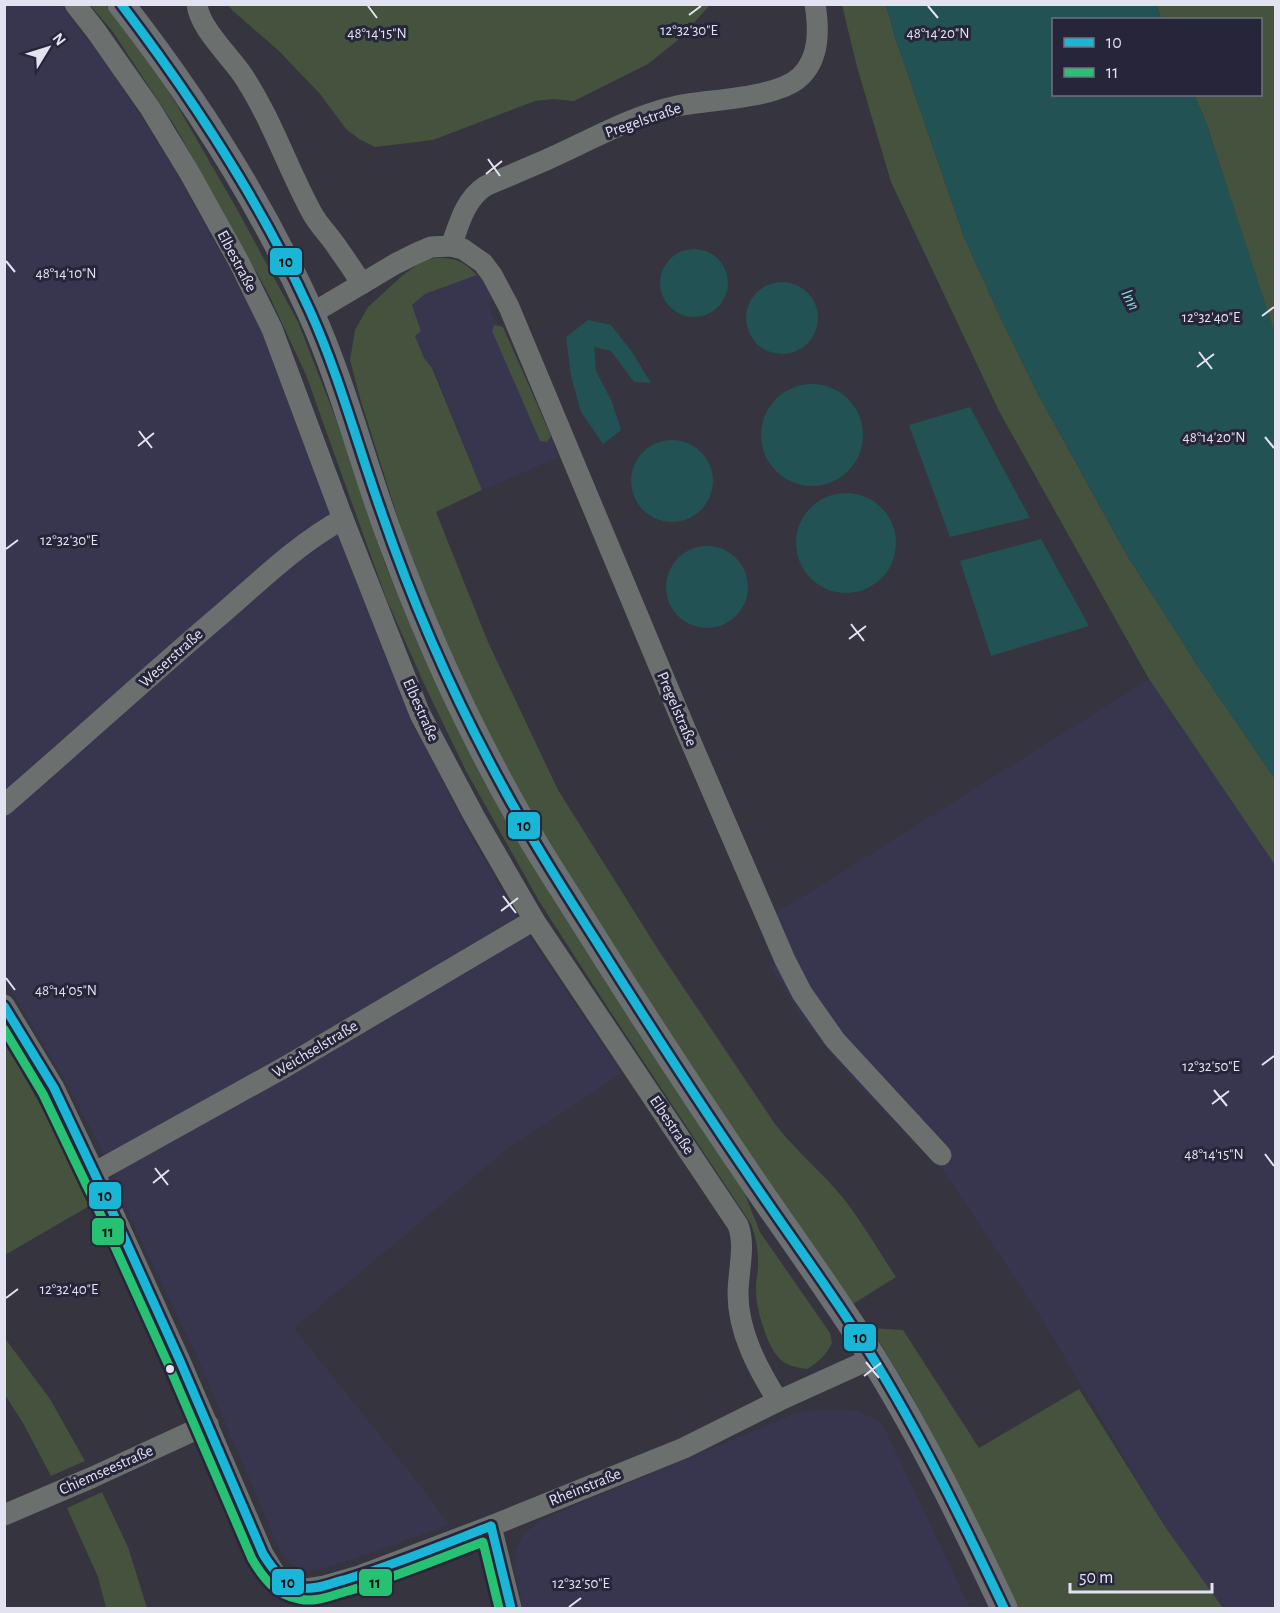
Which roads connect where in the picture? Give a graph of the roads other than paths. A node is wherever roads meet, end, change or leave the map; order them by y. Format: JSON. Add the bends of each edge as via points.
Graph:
{"nodes":[{"id":1,"x":75,"y":4,"type":"edge"},
{"id":2,"x":121,"y":4,"type":"edge"},
{"id":3,"x":197,"y":4,"type":"edge"},
{"id":4,"x":815,"y":4,"type":"edge"},
{"id":5,"x":451,"y":246,"type":"junction"},
{"id":6,"x":362,"y":284,"type":"junction"},
{"id":7,"x":311,"y":314,"type":"junction"},
{"id":8,"x":343,"y":519,"type":"junction"},
{"id":9,"x":4,"y":805,"type":"edge"},
{"id":10,"x":534,"y":920,"type":"junction"},
{"id":11,"x":4,"y":1005,"type":"edge"},
{"id":12,"x":941,"y":1155,"type":"dead end"},
{"id":13,"x":94,"y":1173,"type":"junction"},
{"id":14,"x":873,"y":1358,"type":"junction"},
{"id":15,"x":778,"y":1401,"type":"junction"},
{"id":16,"x":208,"y":1424,"type":"junction"},
{"id":17,"x":4,"y":1515,"type":"edge"},
{"id":18,"x":491,"y":1526,"type":"junction"},
{"id":19,"x":511,"y":1608,"type":"edge"},
{"id":20,"x":1004,"y":1608,"type":"edge"}],
"edges":[{"from":1,"to":8,"type":"street","name":"Elbestraße","via":[[150,108],[239,262],[273,329]]},
{"from":2,"to":7,"type":"main road","via":[[168,66],[249,192]]},
{"from":3,"to":6,"type":"street","via":[[200,16],[244,77],[313,216]]},
{"from":4,"to":5,"type":"street","name":"Pregelstraße","via":[[817,42],[812,61],[800,77],[766,92],[676,106],[648,115],[484,187],[465,207]]},
{"from":5,"to":6,"type":"street","via":[[431,247]]},
{"from":5,"to":12,"type":"street","name":"Pregelstraße","via":[[483,263],[509,307],[688,737],[802,993],[836,1040]]},
{"from":6,"to":7,"type":"street"},
{"from":7,"to":14,"type":"main road","via":[[428,636],[512,803],[650,1028]]},
{"from":8,"to":9,"type":"street","name":"Weserstraße","via":[[286,559]]},
{"from":8,"to":10,"type":"street","name":"Elbestraße","via":[[420,714]]},
{"from":10,"to":13,"type":"street","name":"Weichselstraße","via":[[285,1067]]},
{"from":10,"to":15,"type":"street","name":"Elbestraße","via":[[738,1225],[738,1293],[744,1331]]},
{"from":11,"to":13,"type":"street","via":[[54,1088]]},
{"from":13,"to":16,"type":"street"},
{"from":14,"to":15,"type":"street","name":"Rheinstraße"},
{"from":14,"to":20,"type":"main road","via":[[936,1471]]},
{"from":15,"to":18,"type":"street","name":"Rheinstraße","via":[[684,1448]]},
{"from":16,"to":17,"type":"street","name":"Chiemseestraße"},
{"from":16,"to":18,"type":"street","name":"Rheinstraße","via":[[263,1554],[275,1574],[305,1589],[350,1578]]},
{"from":18,"to":19,"type":"street"}]}
